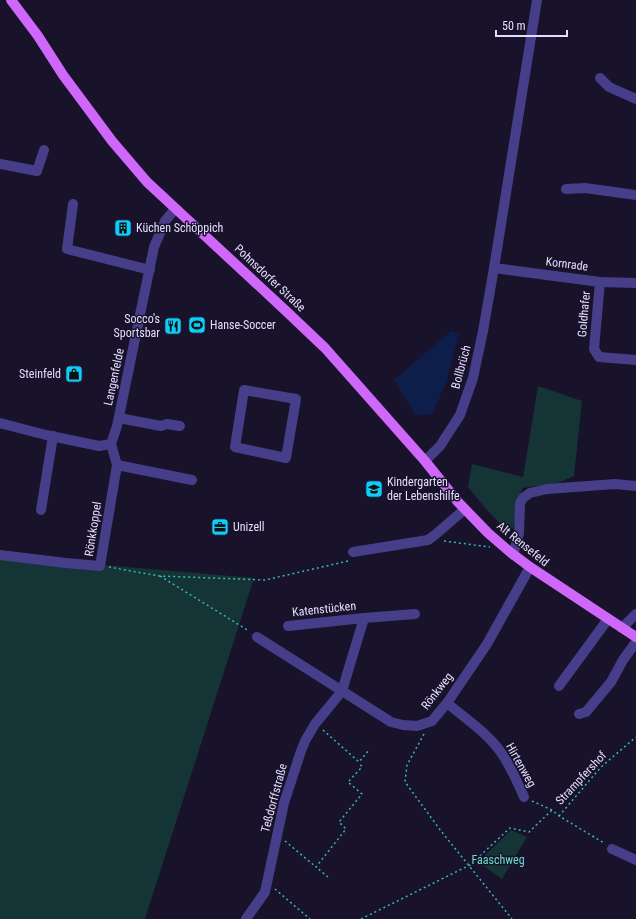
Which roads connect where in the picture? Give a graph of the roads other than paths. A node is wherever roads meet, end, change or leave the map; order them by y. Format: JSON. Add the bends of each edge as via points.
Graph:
{"nodes":[{"id":1,"x":11,"y":0,"type":"edge"},
{"id":2,"x":537,"y":0,"type":"edge"},
{"id":3,"x":600,"y":78,"type":"dead end"},
{"id":4,"x":636,"y":99,"type":"edge"},
{"id":5,"x":44,"y":150,"type":"dead end"},
{"id":6,"x":0,"y":164,"type":"edge"},
{"id":7,"x":566,"y":189,"type":"dead end"},
{"id":8,"x":636,"y":195,"type":"edge"},
{"id":9,"x":73,"y":204,"type":"dead end"},
{"id":10,"x":175,"y":209,"type":"junction"},
{"id":11,"x":494,"y":268,"type":"junction"},
{"id":12,"x":150,"y":270,"type":"junction"},
{"id":13,"x":600,"y":282,"type":"junction"},
{"id":14,"x":636,"y":283,"type":"edge"},
{"id":15,"x":636,"y":360,"type":"edge"},
{"id":16,"x":261,"y":393,"type":"joint"},
{"id":17,"x":119,"y":418,"type":"junction"},
{"id":18,"x":0,"y":423,"type":"edge"},
{"id":19,"x":180,"y":426,"type":"dead end"},
{"id":20,"x":53,"y":436,"type":"junction"},
{"id":21,"x":111,"y":444,"type":"junction"},
{"id":22,"x":425,"y":461,"type":"junction"},
{"id":23,"x":117,"y":465,"type":"junction"},
{"id":24,"x":192,"y":480,"type":"dead end"},
{"id":25,"x":636,"y":486,"type":"edge"},
{"id":26,"x":465,"y":509,"type":"junction"},
{"id":27,"x":41,"y":510,"type":"dead end"},
{"id":28,"x":510,"y":552,"type":"junction"},
{"id":29,"x":0,"y":555,"type":"edge"},
{"id":30,"x":351,"y":557,"type":"road end"},
{"id":31,"x":530,"y":567,"type":"junction"},
{"id":32,"x":415,"y":614,"type":"dead end"},
{"id":33,"x":636,"y":614,"type":"edge"},
{"id":34,"x":364,"y":618,"type":"junction"},
{"id":35,"x":608,"y":619,"type":"junction"},
{"id":36,"x":288,"y":626,"type":"dead end"},
{"id":37,"x":622,"y":628,"type":"junction"},
{"id":38,"x":257,"y":636,"type":"road end"},
{"id":39,"x":636,"y":637,"type":"edge"},
{"id":40,"x":636,"y":642,"type":"edge"},
{"id":41,"x":559,"y":686,"type":"dead end"},
{"id":42,"x":342,"y":691,"type":"junction"},
{"id":43,"x":447,"y":703,"type":"junction"},
{"id":44,"x":579,"y":714,"type":"dead end"},
{"id":45,"x":524,"y":797,"type":"road end"},
{"id":46,"x":612,"y":848,"type":"road end"},
{"id":47,"x":636,"y":860,"type":"edge"},
{"id":48,"x":246,"y":919,"type":"edge"}],
"edges":[{"from":1,"to":10,"type":"main road","name":"Pohnsdorfer Straße","via":[[112,141]]},
{"from":2,"to":11,"type":"street","name":"Bollbrüch"},
{"from":3,"to":4,"type":"street","via":[[609,87]]},
{"from":5,"to":6,"type":"street","via":[[37,171]]},
{"from":7,"to":8,"type":"street","via":[[585,188]]},
{"from":9,"to":12,"type":"street","via":[[67,249]]},
{"from":10,"to":12,"type":"street","name":"Langenfelde","via":[[165,221],[154,247]]},
{"from":10,"to":22,"type":"main road","name":"Pohnsdorfer Straße","via":[[325,348]]},
{"from":11,"to":13,"type":"street","name":"Kornrade"},
{"from":11,"to":22,"type":"street","name":"Bollbrüch","via":[[483,331],[468,393],[460,415],[449,433]]},
{"from":12,"to":17,"type":"street","name":"Langenfelde"},
{"from":13,"to":14,"type":"street","name":"Kornrade"},
{"from":13,"to":15,"type":"street","name":"Goldhafer","via":[[594,349],[599,357]]},
{"from":16,"to":16,"type":"street","via":[[244,390],[235,447],[286,458],[296,399]]},
{"from":17,"to":19,"type":"street","via":[[161,426]]},
{"from":17,"to":21,"type":"street","name":"Langenfelde"},
{"from":18,"to":20,"type":"street"},
{"from":20,"to":21,"type":"street","via":[[100,446]]},
{"from":20,"to":27,"type":"street"},
{"from":21,"to":23,"type":"street","name":"Rönkkoppel"},
{"from":22,"to":26,"type":"main road","name":"Alt Rensefeld"},
{"from":23,"to":24,"type":"street"},
{"from":23,"to":29,"type":"street","name":"Rönkkoppel","via":[[100,566]]},
{"from":25,"to":28,"type":"street","via":[[615,484],[547,489],[530,493],[520,503],[519,533]]},
{"from":26,"to":28,"type":"main road","name":"Alt Rensefeld"},
{"from":26,"to":30,"type":"street","via":[[428,540]]},
{"from":28,"to":31,"type":"main road","name":"Alt Rensefeld"},
{"from":31,"to":35,"type":"main road","name":"Alt Rensefeld"},
{"from":31,"to":43,"type":"street","name":"Rönkweg","via":[[487,644]]},
{"from":32,"to":34,"type":"street","name":"Katenstücken"},
{"from":33,"to":37,"type":"street"},
{"from":34,"to":36,"type":"street","name":"Katenstücken"},
{"from":34,"to":42,"type":"street","name":"Katenstücken"},
{"from":35,"to":37,"type":"main road","name":"Alt Rensefeld"},
{"from":35,"to":41,"type":"street"},
{"from":37,"to":39,"type":"main road","name":"Alt Rensefeld"},
{"from":38,"to":42,"type":"street","name":"Rönkweg"},
{"from":40,"to":44,"type":"street","via":[[611,682],[586,712]]},
{"from":42,"to":43,"type":"street","name":"Rönkweg","via":[[391,722],[403,725],[417,726],[432,721]]},
{"from":42,"to":48,"type":"street","name":"Teßdorffstraße","via":[[315,724],[305,741],[284,803],[265,892]]},
{"from":43,"to":45,"type":"street","name":"Hirtenweg","via":[[482,731],[500,750]]},
{"from":46,"to":47,"type":"street"}]}
